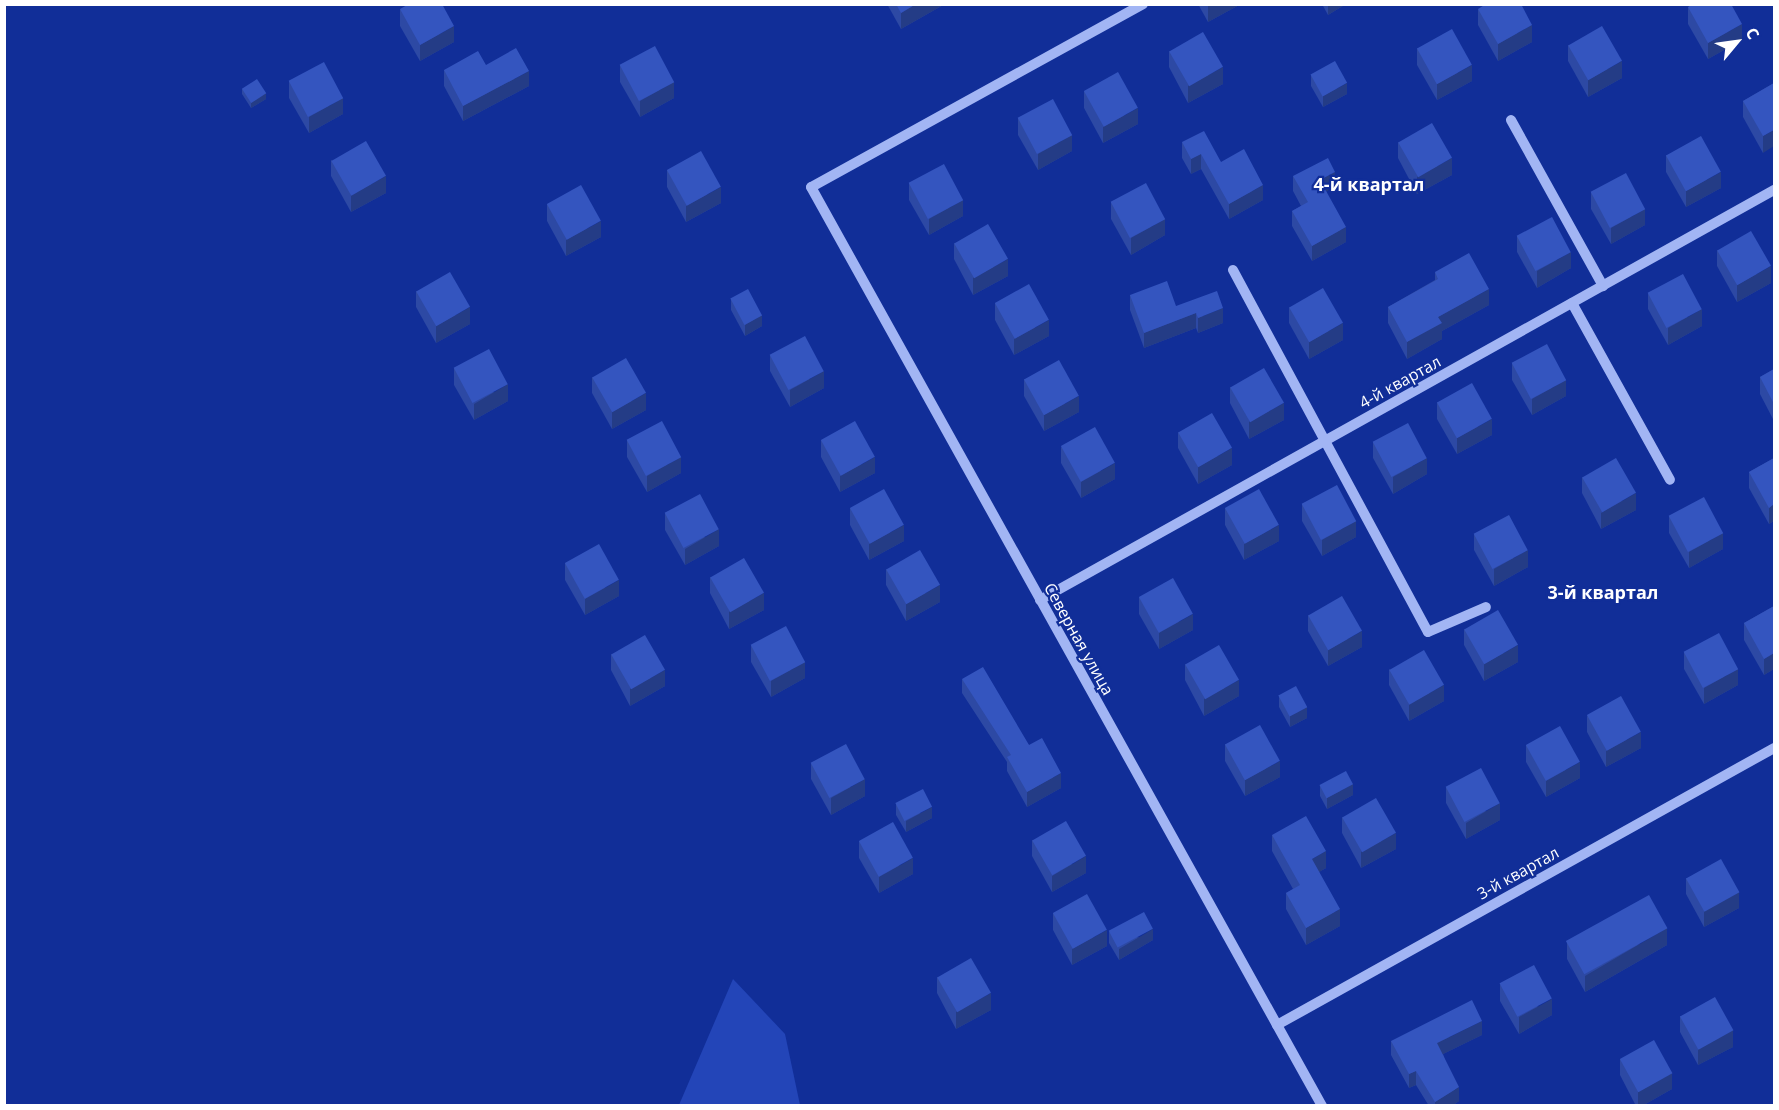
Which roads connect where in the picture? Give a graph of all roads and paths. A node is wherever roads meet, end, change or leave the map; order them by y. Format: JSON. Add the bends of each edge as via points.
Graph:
{"nodes":[{"id":1,"x":1143,"y":4,"type":"edge"},
{"id":2,"x":1511,"y":120,"type":"dead end"},
{"id":3,"x":1774,"y":190,"type":"edge"},
{"id":4,"x":1233,"y":270,"type":"dead end"},
{"id":5,"x":1603,"y":286,"type":"junction"},
{"id":6,"x":1572,"y":303,"type":"junction"},
{"id":7,"x":1328,"y":439,"type":"junction"},
{"id":8,"x":1670,"y":480,"type":"dead end"},
{"id":9,"x":1040,"y":600,"type":"junction"},
{"id":10,"x":1486,"y":607,"type":"dead end"},
{"id":11,"x":1774,"y":748,"type":"edge"},
{"id":12,"x":1277,"y":1025,"type":"junction"},
{"id":13,"x":1322,"y":1106,"type":"edge"}],
"edges":[{"from":1,"to":9,"type":"street","name":"Северная улица","via":[[811,187]]},
{"from":2,"to":5,"type":"street"},
{"from":3,"to":5,"type":"street","name":"4-й квартал"},
{"from":4,"to":7,"type":"street"},
{"from":5,"to":6,"type":"street","name":"4-й квартал"},
{"from":6,"to":7,"type":"street","name":"4-й квартал"},
{"from":6,"to":8,"type":"street"},
{"from":7,"to":9,"type":"street","name":"4-й квартал"},
{"from":7,"to":10,"type":"street","via":[[1428,632]]},
{"from":9,"to":12,"type":"street","name":"Северная улица"},
{"from":11,"to":12,"type":"street","name":"3-й квартал"},
{"from":12,"to":13,"type":"street","name":"Северная улица"}]}
